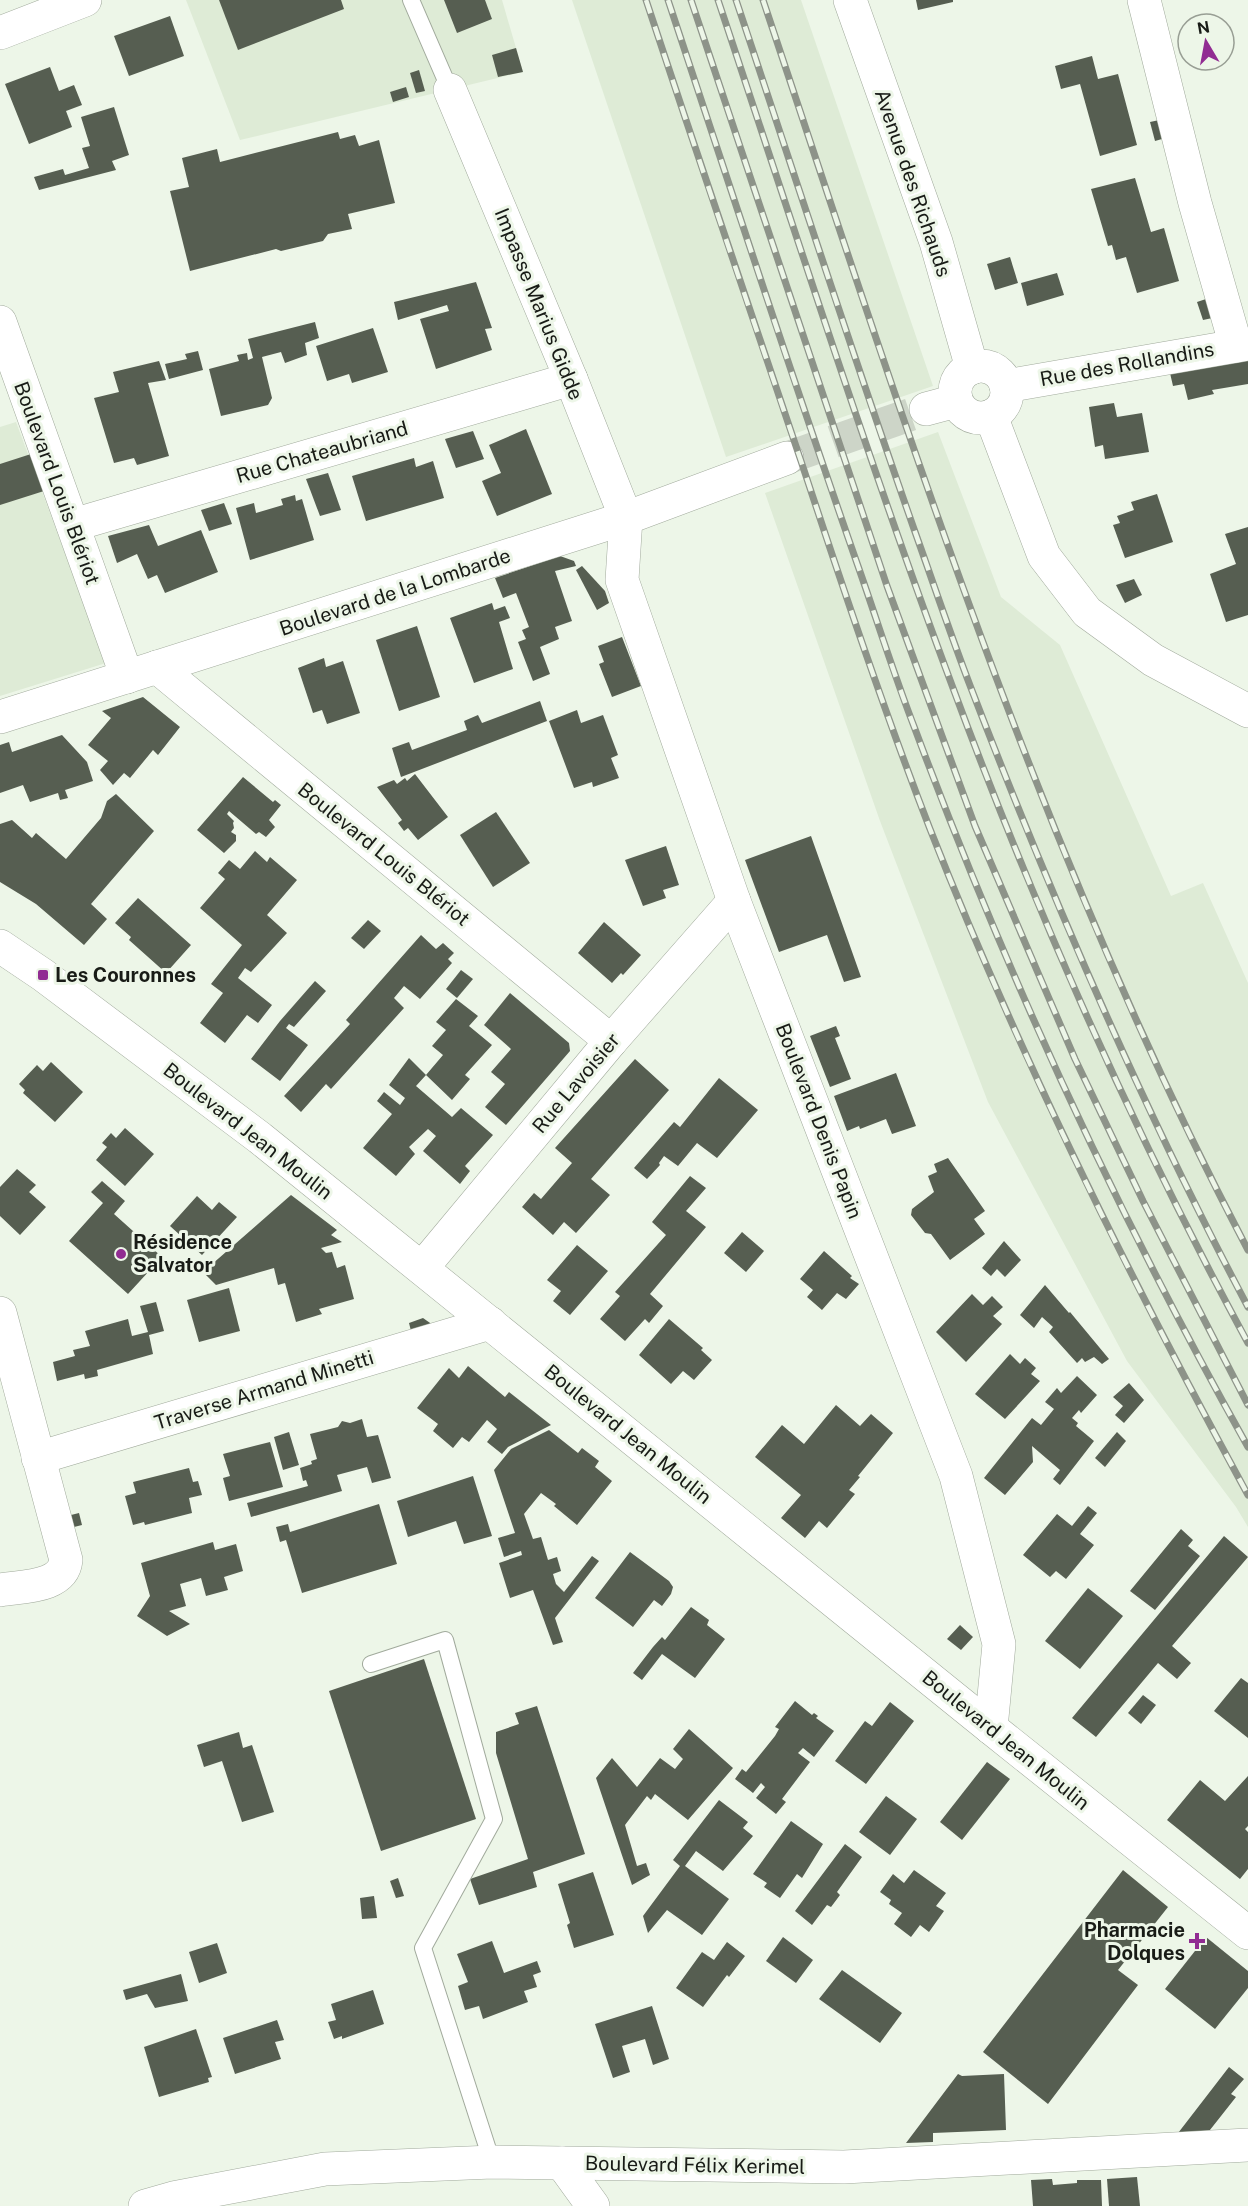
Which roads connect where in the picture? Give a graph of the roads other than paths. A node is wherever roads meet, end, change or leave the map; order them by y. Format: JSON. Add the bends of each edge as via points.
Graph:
{"nodes":[{"id":1,"x":85,"y":0,"type":"edge"},
{"id":2,"x":411,"y":0,"type":"edge"},
{"id":3,"x":850,"y":0,"type":"edge"},
{"id":4,"x":1144,"y":0,"type":"edge"},
{"id":5,"x":0,"y":33,"type":"edge"},
{"id":6,"x":450,"y":90,"type":"joint"},
{"id":7,"x":0,"y":322,"type":"edge"},
{"id":8,"x":1242,"y":345,"type":"edge"},
{"id":9,"x":972,"y":368,"type":"junction"},
{"id":10,"x":571,"y":379,"type":"junction"},
{"id":11,"x":1006,"y":386,"type":"junction"},
{"id":12,"x":991,"y":416,"type":"junction"},
{"id":13,"x":787,"y":458,"type":"tunnel mouth"},
{"id":14,"x":626,"y":518,"type":"junction"},
{"id":15,"x":73,"y":525,"type":"junction"},
{"id":16,"x":142,"y":672,"type":"junction"},
{"id":17,"x":1248,"y":711,"type":"edge"},
{"id":18,"x":0,"y":717,"type":"edge"},
{"id":19,"x":734,"y":901,"type":"junction"},
{"id":20,"x":0,"y":946,"type":"edge"},
{"id":21,"x":611,"y":1041,"type":"junction"},
{"id":22,"x":422,"y":1268,"type":"junction"},
{"id":23,"x":0,"y":1313,"type":"edge"},
{"id":24,"x":490,"y":1323,"type":"junction"},
{"id":25,"x":38,"y":1458,"type":"junction"},
{"id":26,"x":0,"y":1590,"type":"edge"},
{"id":27,"x":371,"y":1664,"type":"dead end"},
{"id":28,"x":991,"y":1728,"type":"junction"},
{"id":29,"x":1248,"y":1933,"type":"edge"},
{"id":30,"x":1248,"y":2145,"type":"edge"},
{"id":31,"x":492,"y":2162,"type":"junction"},
{"id":32,"x":562,"y":2163,"type":"junction"},
{"id":33,"x":145,"y":2206,"type":"edge"},
{"id":34,"x":593,"y":2206,"type":"edge"}],
"edges":[{"from":1,"to":5,"type":"street"},
{"from":2,"to":6,"type":"lane"},
{"from":3,"to":9,"type":"street","name":"Avenue des Richauds","via":[[936,242]]},
{"from":4,"to":8,"type":"street","via":[[1195,202]]},
{"from":6,"to":10,"type":"street","name":"Impasse Marius Gidde"},
{"from":7,"to":15,"type":"street","name":"Boulevard Louis Blériot"},
{"from":8,"to":11,"type":"street","name":"Rue des Rollandins"},
{"from":9,"to":11,"type":"street","via":[[981,366],[997,371]]},
{"from":9,"to":12,"type":"street","via":[[959,377],[954,393],[941,405],[959,407],[977,418]]},
{"from":10,"to":14,"type":"street","name":"Impasse Marius Gidde"},
{"from":10,"to":15,"type":"street","name":"Rue Chateaubriand"},
{"from":11,"to":12,"type":"street","via":[[1003,407]]},
{"from":12,"to":17,"type":"street","via":[[1044,556],[1088,612],[1154,660]]},
{"from":13,"to":14,"type":"street","name":"Boulevard de la Lombarde"},
{"from":14,"to":16,"type":"street","name":"Boulevard de la Lombarde"},
{"from":14,"to":19,"type":"street","name":"Boulevard Denis Papin","via":[[622,580]]},
{"from":15,"to":16,"type":"street","name":"Boulevard Louis Blériot"},
{"from":16,"to":18,"type":"street","name":"Boulevard de la Lombarde"},
{"from":16,"to":21,"type":"street","name":"Boulevard Louis Blériot"},
{"from":19,"to":21,"type":"street","name":"Rue Lavoisier"},
{"from":19,"to":28,"type":"street","name":"Boulevard Denis Papin","via":[[956,1476],[999,1644]]},
{"from":20,"to":22,"type":"street","name":"Boulevard Jean Moulin","via":[[260,1138]]},
{"from":21,"to":22,"type":"street","name":"Rue Lavoisier"},
{"from":22,"to":24,"type":"street","name":"Boulevard Jean Moulin"},
{"from":23,"to":25,"type":"street"},
{"from":24,"to":25,"type":"street","name":"Traverse Armand Minetti"},
{"from":24,"to":28,"type":"street","name":"Boulevard Jean Moulin"},
{"from":25,"to":26,"type":"street","via":[[66,1560],[65,1569],[51,1581]]},
{"from":27,"to":31,"type":"lane","via":[[445,1640],[494,1819],[423,1948]]},
{"from":28,"to":29,"type":"street","name":"Boulevard Jean Moulin"},
{"from":30,"to":32,"type":"street","name":"Boulevard Félix Kerimel","via":[[844,2166]]},
{"from":31,"to":32,"type":"street","name":"Boulevard Félix Kerimel"},
{"from":31,"to":33,"type":"street","name":"Boulevard Félix Kerimel","via":[[325,2169]]},
{"from":32,"to":34,"type":"street"}]}
